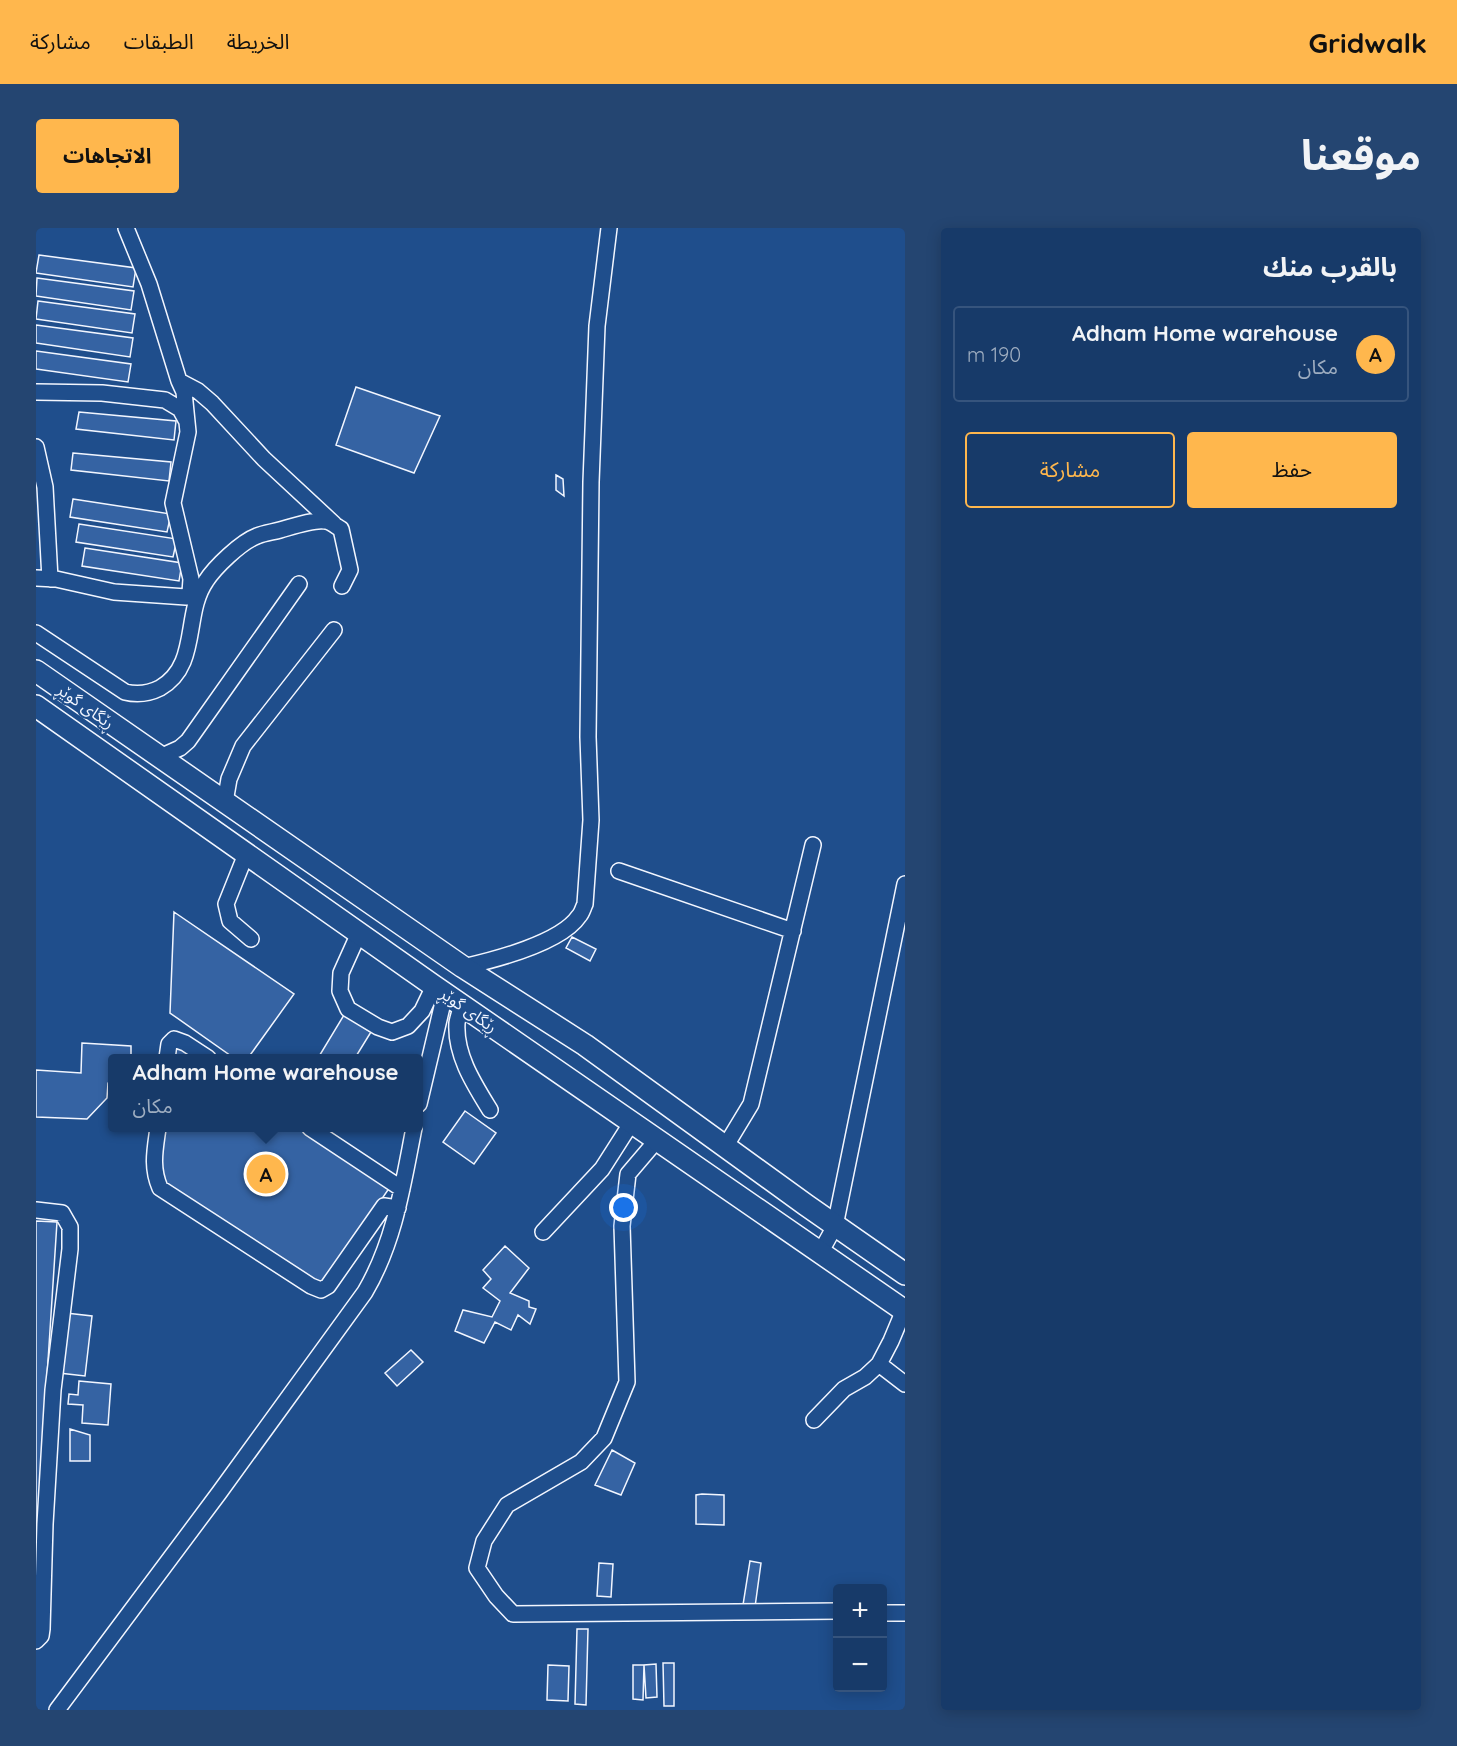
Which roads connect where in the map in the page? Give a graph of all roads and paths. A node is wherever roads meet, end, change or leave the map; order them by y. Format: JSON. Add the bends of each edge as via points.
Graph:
{"nodes":[{"id":1,"x":126,"y":228,"type":"edge"},
{"id":2,"x":609,"y":228,"type":"edge"},
{"id":3,"x":179,"y":381,"type":"junction"},
{"id":4,"x":36,"y":392,"type":"edge"},
{"id":5,"x":187,"y":421,"type":"junction"},
{"id":6,"x":36,"y":447,"type":"edge"},
{"id":7,"x":336,"y":526,"type":"junction"},
{"id":8,"x":43,"y":578,"type":"edge"},
{"id":9,"x":299,"y":584,"type":"dead end"},
{"id":10,"x":342,"y":586,"type":"dead end"},
{"id":11,"x":334,"y":630,"type":"dead end"},
{"id":12,"x":36,"y":633,"type":"edge"},
{"id":13,"x":36,"y":671,"type":"edge"},
{"id":14,"x":36,"y":706,"type":"edge"},
{"id":15,"x":160,"y":757,"type":"junction"},
{"id":16,"x":225,"y":802,"type":"junction"},
{"id":17,"x":813,"y":845,"type":"dead end"},
{"id":18,"x":246,"y":854,"type":"junction"},
{"id":19,"x":619,"y":871,"type":"dead end"},
{"id":20,"x":905,"y":884,"type":"edge"},
{"id":21,"x":793,"y":931,"type":"junction"},
{"id":22,"x":359,"y":933,"type":"junction"},
{"id":23,"x":251,"y":939,"type":"dead end"},
{"id":24,"x":463,"y":967,"type":"junction"},
{"id":25,"x":447,"y":995,"type":"junction"},
{"id":26,"x":168,"y":1054,"type":"edge"},
{"id":27,"x":201,"y":1054,"type":"edge"},
{"id":28,"x":423,"y":1088,"type":"edge"},
{"id":29,"x":490,"y":1110,"type":"dead end"},
{"id":30,"x":632,"y":1122,"type":"junction"},
{"id":31,"x":157,"y":1132,"type":"edge"},
{"id":32,"x":316,"y":1132,"type":"edge"},
{"id":33,"x":413,"y":1132,"type":"edge"},
{"id":34,"x":657,"y":1140,"type":"junction"},
{"id":35,"x":725,"y":1147,"type":"junction"},
{"id":36,"x":402,"y":1189,"type":"junction"},
{"id":37,"x":398,"y":1208,"type":"junction"},
{"id":38,"x":36,"y":1210,"type":"edge"},
{"id":39,"x":835,"y":1226,"type":"junction"},
{"id":40,"x":543,"y":1232,"type":"dead end"},
{"id":41,"x":820,"y":1253,"type":"junction"},
{"id":42,"x":905,"y":1274,"type":"edge"},
{"id":43,"x":904,"y":1311,"type":"edge"},
{"id":44,"x":879,"y":1364,"type":"junction"},
{"id":45,"x":905,"y":1384,"type":"edge"},
{"id":46,"x":814,"y":1420,"type":"dead end"},
{"id":47,"x":833,"y":1611,"type":"edge"},
{"id":48,"x":887,"y":1613,"type":"edge"},
{"id":49,"x":905,"y":1613,"type":"edge"},
{"id":50,"x":36,"y":1641,"type":"edge"},
{"id":51,"x":57,"y":1710,"type":"edge"}],
"edges":[{"from":1,"to":3,"type":"street"},
{"from":2,"to":24,"type":"street","via":[[597,326],[592,447],[588,737],[591,820],[585,903],[572,924],[548,939]]},
{"from":3,"to":5,"type":"street"},
{"from":3,"to":7,"type":"street","via":[[212,403],[264,459]]},
{"from":4,"to":5,"type":"street","via":[[102,393],[165,400],[180,409]]},
{"from":5,"to":8,"type":"street","via":[[173,503],[191,579],[190,593],[186,597],[114,592]]},
{"from":6,"to":8,"type":"street","via":[[45,487]]},
{"from":7,"to":10,"type":"street","via":[[341,529],[350,570]]},
{"from":7,"to":12,"type":"street","via":[[325,521],[299,525],[256,536],[239,548],[205,582],[194,607],[193,629],[181,666],[172,679],[153,692],[125,692]]},
{"from":9,"to":15,"type":"street","via":[[188,741]]},
{"from":11,"to":16,"type":"street","via":[[243,746],[229,779]]},
{"from":13,"to":15,"type":"highway","name":"ڕێگای گوێڕ"},
{"from":14,"to":18,"type":"highway","name":"ڕێگای گوێڕ"},
{"from":15,"to":16,"type":"highway","name":"ڕێگای گوێڕ"},
{"from":16,"to":24,"type":"highway","name":"ڕێگای گوێڕ"},
{"from":17,"to":21,"type":"street"},
{"from":18,"to":22,"type":"highway","name":"ڕێگای گوێڕ"},
{"from":18,"to":23,"type":"street","via":[[226,904],[230,921]]},
{"from":19,"to":21,"type":"street"},
{"from":20,"to":39,"type":"street"},
{"from":21,"to":35,"type":"street","via":[[751,1104]]},
{"from":22,"to":25,"type":"highway","name":"ڕێگای گوێڕ"},
{"from":22,"to":25,"type":"street","via":[[341,972],[340,991],[348,1009],[392,1032],[408,1026],[422,1011]]},
{"from":24,"to":35,"type":"highway","name":"ڕێگای گوێڕ","via":[[585,1045]]},
{"from":25,"to":28,"type":"street"},
{"from":25,"to":29,"type":"street","via":[[469,1076]]},
{"from":25,"to":30,"type":"highway","name":"ڕێگای گوێڕ"},
{"from":26,"to":27,"type":"street","via":[[174,1039]]},
{"from":30,"to":34,"type":"highway","name":"ڕێگای گوێڕ"},
{"from":30,"to":40,"type":"street","via":[[602,1169]]},
{"from":31,"to":37,"type":"street","via":[[153,1160],[160,1188],[321,1290],[328,1286],[384,1206]]},
{"from":32,"to":36,"type":"street"},
{"from":33,"to":36,"type":"street"},
{"from":34,"to":41,"type":"highway","name":"ڕێگای گوێڕ"},
{"from":34,"to":47,"type":"street","via":[[628,1174],[622,1226],[627,1382],[604,1438],[581,1462],[507,1505],[484,1541],[477,1568],[513,1614]]},
{"from":35,"to":39,"type":"highway","name":"ڕێگای گوێڕ"},
{"from":36,"to":37,"type":"street"},
{"from":37,"to":51,"type":"street","via":[[377,1272],[348,1318]]},
{"from":38,"to":50,"type":"street","via":[[62,1214],[70,1227],[53,1390],[42,1629]]},
{"from":39,"to":41,"type":"street"},
{"from":39,"to":42,"type":"highway","name":"ڕێگای گوێڕ"},
{"from":41,"to":43,"type":"highway","name":"ڕێگای گوێڕ"},
{"from":43,"to":44,"type":"street"},
{"from":44,"to":45,"type":"street"},
{"from":44,"to":46,"type":"street","via":[[844,1389]]},
{"from":48,"to":49,"type":"street"}]}
